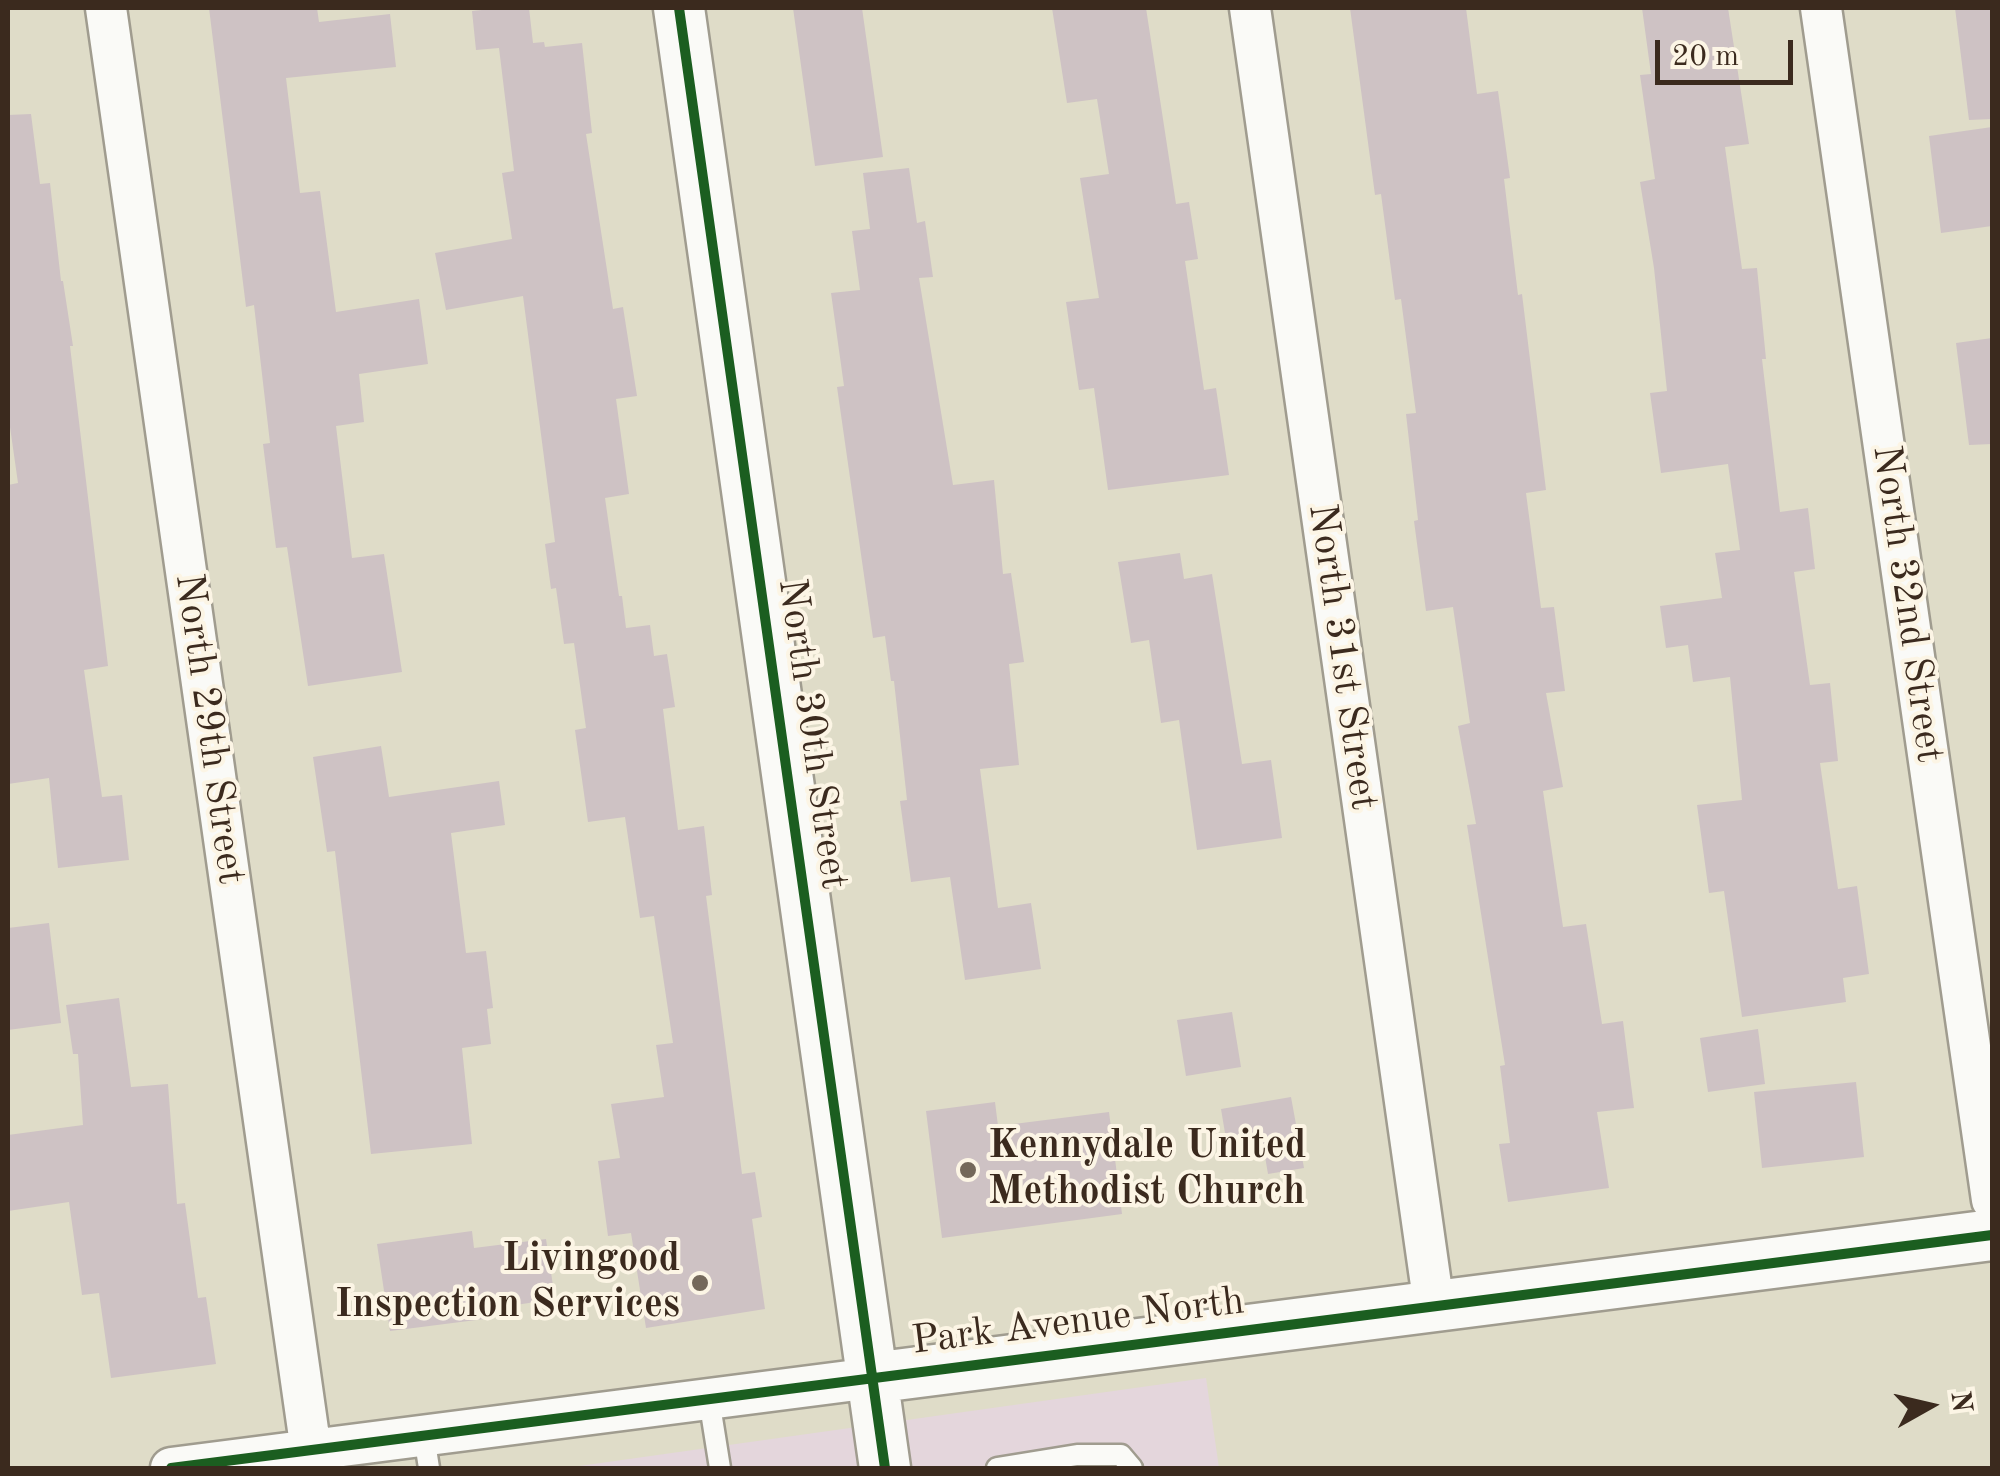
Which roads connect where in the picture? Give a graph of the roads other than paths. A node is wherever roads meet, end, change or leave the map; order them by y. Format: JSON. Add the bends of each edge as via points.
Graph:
{"nodes":[{"id":1,"x":106,"y":8,"type":"edge"},
{"id":2,"x":679,"y":8,"type":"edge"},
{"id":3,"x":1250,"y":8,"type":"edge"},
{"id":4,"x":1821,"y":8,"type":"edge"},
{"id":5,"x":1992,"y":1200,"type":"edge"},
{"id":6,"x":1992,"y":1235,"type":"edge"},
{"id":7,"x":1434,"y":1306,"type":"junction"},
{"id":8,"x":872,"y":1378,"type":"junction"},
{"id":9,"x":710,"y":1399,"type":"junction"},
{"id":10,"x":311,"y":1450,"type":"junction"},
{"id":11,"x":427,"y":1452,"type":"edge"},
{"id":12,"x":171,"y":1468,"type":"edge"},
{"id":13,"x":720,"y":1468,"type":"edge"},
{"id":14,"x":886,"y":1468,"type":"edge"},
{"id":15,"x":997,"y":1468,"type":"edge"},
{"id":16,"x":1132,"y":1468,"type":"edge"}],
"edges":[{"from":1,"to":10,"type":"street","name":"North 29th Street"},
{"from":2,"to":8,"type":"street","name":"North 30th Street"},
{"from":3,"to":7,"type":"street","name":"North 31st Street"},
{"from":4,"to":5,"type":"street","name":"North 32nd Street"},
{"from":6,"to":7,"type":"street","name":"Park Avenue North"},
{"from":7,"to":8,"type":"street","name":"Park Avenue North"},
{"from":8,"to":9,"type":"street","name":"Park Avenue North"},
{"from":8,"to":14,"type":"street","name":"North 30th Street"},
{"from":9,"to":11,"type":"street","name":"Park Avenue North"},
{"from":9,"to":13,"type":"lane"},
{"from":10,"to":11,"type":"street","name":"Park Avenue North"},
{"from":10,"to":12,"type":"street","name":"Park Avenue North"},
{"from":15,"to":16,"type":"lane","via":[[1121,1455]]}]}
